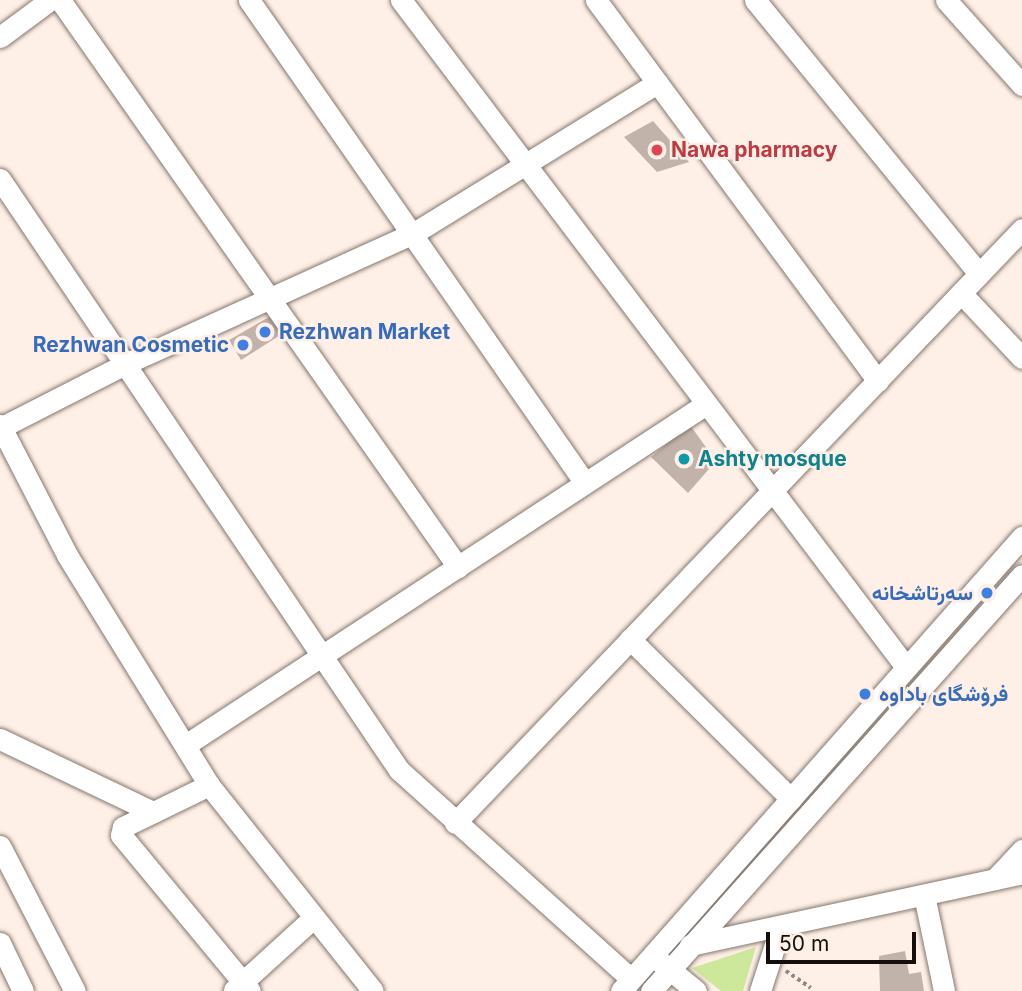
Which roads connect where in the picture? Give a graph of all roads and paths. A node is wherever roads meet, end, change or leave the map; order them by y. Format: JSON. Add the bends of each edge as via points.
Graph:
{"nodes":[{"id":1,"x":50,"y":0,"type":"edge"},
{"id":2,"x":60,"y":0,"type":"edge"},
{"id":3,"x":249,"y":0,"type":"edge"},
{"id":4,"x":401,"y":0,"type":"edge"},
{"id":5,"x":596,"y":0,"type":"edge"},
{"id":6,"x":755,"y":0,"type":"edge"},
{"id":7,"x":946,"y":0,"type":"edge"},
{"id":8,"x":0,"y":37,"type":"edge"},
{"id":9,"x":657,"y":83,"type":"junction"},
{"id":10,"x":1022,"y":85,"type":"edge"},
{"id":11,"x":524,"y":164,"type":"junction"},
{"id":12,"x":0,"y":179,"type":"edge"},
{"id":13,"x":1022,"y":229,"type":"edge"},
{"id":14,"x":414,"y":233,"type":"junction"},
{"id":15,"x":979,"y":274,"type":"junction"},
{"id":16,"x":961,"y":293,"type":"junction"},
{"id":17,"x":276,"y":300,"type":"junction"},
{"id":18,"x":1022,"y":358,"type":"edge"},
{"id":19,"x":125,"y":363,"type":"junction"},
{"id":20,"x":877,"y":381,"type":"junction"},
{"id":21,"x":703,"y":406,"type":"junction"},
{"id":22,"x":0,"y":427,"type":"edge"},
{"id":23,"x":585,"y":483,"type":"junction"},
{"id":24,"x":769,"y":494,"type":"junction"},
{"id":25,"x":1022,"y":537,"type":"edge"},
{"id":26,"x":458,"y":566,"type":"junction"},
{"id":27,"x":1022,"y":575,"type":"edge"},
{"id":28,"x":630,"y":639,"type":"junction"},
{"id":29,"x":322,"y":656,"type":"junction"},
{"id":30,"x":906,"y":667,"type":"junction"},
{"id":31,"x":0,"y":739,"type":"edge"},
{"id":32,"x":187,"y":744,"type":"junction"},
{"id":33,"x":209,"y":785,"type":"junction"},
{"id":34,"x":791,"y":799,"type":"junction"},
{"id":35,"x":153,"y":812,"type":"junction"},
{"id":36,"x":455,"y":823,"type":"junction"},
{"id":37,"x":0,"y":846,"type":"edge"},
{"id":38,"x":1022,"y":850,"type":"edge"},
{"id":39,"x":1022,"y":873,"type":"edge"},
{"id":40,"x":995,"y":879,"type":"junction"},
{"id":41,"x":924,"y":895,"type":"junction"},
{"id":42,"x":313,"y":918,"type":"junction"},
{"id":43,"x":781,"y":926,"type":"junction"},
{"id":44,"x":0,"y":943,"type":"edge"},
{"id":45,"x":694,"y":944,"type":"junction"},
{"id":46,"x":651,"y":955,"type":"junction"},
{"id":47,"x":770,"y":960,"type":"junction"},
{"id":48,"x":669,"y":970,"type":"junction"},
{"id":49,"x":626,"y":985,"type":"edge"},
{"id":50,"x":242,"y":988,"type":"edge"},
{"id":51,"x":811,"y":988,"type":"dead end"},
{"id":52,"x":67,"y":989,"type":"edge"},
{"id":53,"x":23,"y":991,"type":"edge"},
{"id":54,"x":373,"y":991,"type":"edge"},
{"id":55,"x":651,"y":991,"type":"edge"},
{"id":56,"x":696,"y":991,"type":"edge"},
{"id":57,"x":760,"y":991,"type":"edge"},
{"id":58,"x":944,"y":991,"type":"edge"}],
"edges":[{"from":1,"to":8,"type":"street"},
{"from":2,"to":17,"type":"street"},
{"from":3,"to":14,"type":"street"},
{"from":4,"to":11,"type":"street"},
{"from":5,"to":9,"type":"street"},
{"from":6,"to":15,"type":"street"},
{"from":7,"to":10,"type":"street"},
{"from":9,"to":11,"type":"street"},
{"from":9,"to":20,"type":"street"},
{"from":11,"to":14,"type":"street"},
{"from":11,"to":21,"type":"street"},
{"from":12,"to":19,"type":"street"},
{"from":13,"to":15,"type":"street"},
{"from":14,"to":17,"type":"street"},
{"from":14,"to":23,"type":"street"},
{"from":15,"to":16,"type":"street"},
{"from":16,"to":18,"type":"street"},
{"from":16,"to":20,"type":"street"},
{"from":17,"to":19,"type":"street"},
{"from":17,"to":26,"type":"street"},
{"from":19,"to":22,"type":"street"},
{"from":19,"to":29,"type":"street"},
{"from":20,"to":24,"type":"street"},
{"from":21,"to":23,"type":"street"},
{"from":21,"to":24,"type":"street"},
{"from":22,"to":32,"type":"street","via":[[67,555]]},
{"from":23,"to":26,"type":"street"},
{"from":24,"to":28,"type":"street"},
{"from":24,"to":30,"type":"street"},
{"from":25,"to":30,"type":"street"},
{"from":26,"to":29,"type":"street"},
{"from":27,"to":45,"type":"street"},
{"from":28,"to":34,"type":"street"},
{"from":28,"to":36,"type":"street"},
{"from":29,"to":32,"type":"street"},
{"from":29,"to":36,"type":"street","via":[[399,769]]},
{"from":30,"to":34,"type":"street"},
{"from":31,"to":35,"type":"street"},
{"from":32,"to":33,"type":"street"},
{"from":33,"to":35,"type":"street"},
{"from":33,"to":42,"type":"street"},
{"from":34,"to":46,"type":"street"},
{"from":35,"to":50,"type":"street","via":[[123,827],[121,835]]},
{"from":36,"to":49,"type":"street"},
{"from":37,"to":52,"type":"street"},
{"from":38,"to":40,"type":"street"},
{"from":39,"to":40,"type":"street"},
{"from":40,"to":41,"type":"street"},
{"from":41,"to":43,"type":"street"},
{"from":41,"to":58,"type":"street"},
{"from":42,"to":50,"type":"street"},
{"from":42,"to":54,"type":"street"},
{"from":43,"to":45,"type":"street"},
{"from":43,"to":47,"type":"street"},
{"from":44,"to":53,"type":"street"},
{"from":45,"to":46,"type":"street"},
{"from":45,"to":48,"type":"street"},
{"from":46,"to":48,"type":"street"},
{"from":46,"to":49,"type":"street"},
{"from":47,"to":51,"type":"path"},
{"from":47,"to":57,"type":"street"},
{"from":48,"to":55,"type":"street"},
{"from":48,"to":56,"type":"street"}]}
